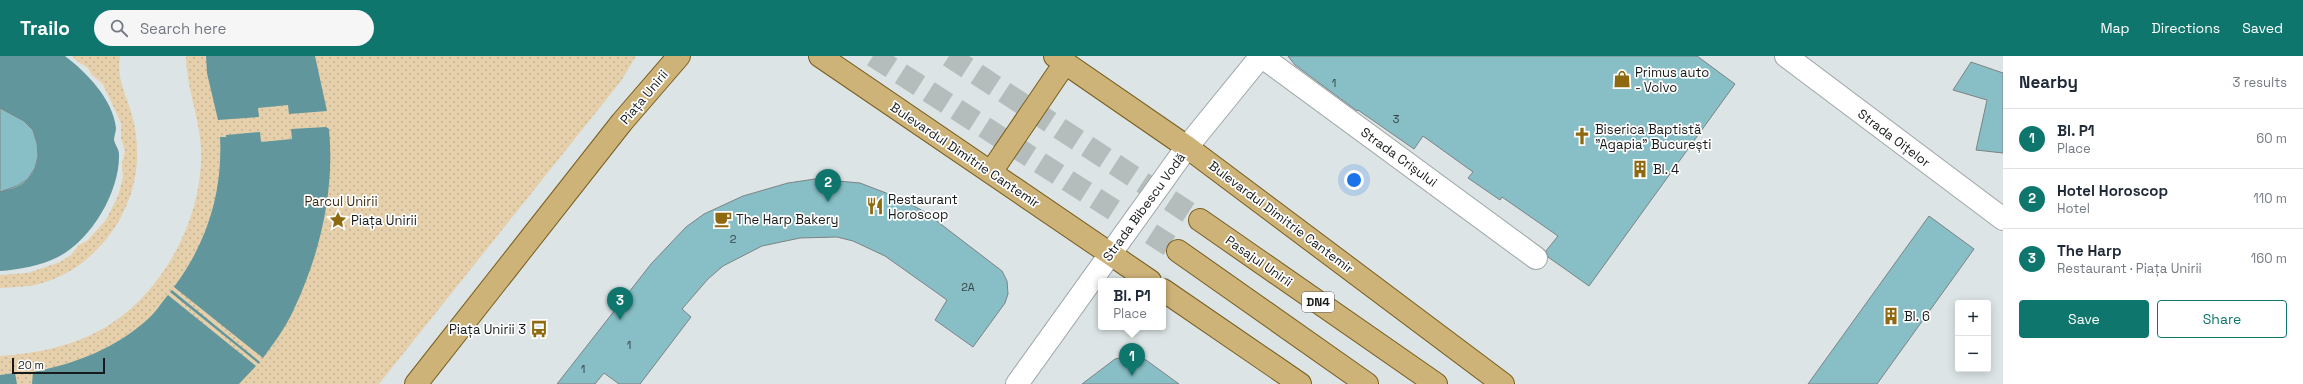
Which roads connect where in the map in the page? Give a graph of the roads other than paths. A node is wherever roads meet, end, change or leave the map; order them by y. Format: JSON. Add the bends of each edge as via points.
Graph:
{"nodes":[{"id":1,"x":679,"y":56,"type":"edge"},
{"id":2,"x":820,"y":56,"type":"edge"},
{"id":3,"x":1261,"y":56,"type":"edge"},
{"id":4,"x":1786,"y":56,"type":"edge"},
{"id":5,"x":1060,"y":59,"type":"edge"},
{"id":6,"x":1187,"y":147,"type":"junction"},
{"id":7,"x":991,"y":172,"type":"junction"},
{"id":8,"x":2003,"y":219,"type":"edge"},
{"id":9,"x":1200,"y":220,"type":"tunnel mouth"},
{"id":10,"x":1178,"y":251,"type":"tunnel mouth"},
{"id":11,"x":1110,"y":254,"type":"junction"},
{"id":12,"x":1536,"y":258,"type":"dead end"},
{"id":13,"x":1146,"y":278,"type":"edge"},
{"id":14,"x":1166,"y":292,"type":"edge"},
{"id":15,"x":416,"y":384,"type":"edge"},
{"id":16,"x":1017,"y":384,"type":"edge"},
{"id":17,"x":1300,"y":384,"type":"edge"},
{"id":18,"x":1367,"y":384,"type":"edge"},
{"id":19,"x":1436,"y":384,"type":"edge"},
{"id":20,"x":1503,"y":384,"type":"edge"}],
"edges":[{"from":1,"to":15,"type":"main road","name":"Piața Unirii","via":[[622,122]]},
{"from":2,"to":7,"type":"main road","name":"Bulevardul Dimitrie Cantemir"},
{"from":3,"to":6,"type":"street","name":"Strada Bibescu Vodă"},
{"from":3,"to":12,"type":"street","name":"Strada Crișului"},
{"from":4,"to":8,"type":"street","name":"Strada Oițelor"},
{"from":5,"to":6,"type":"main road","name":"Bulevardul Dimitrie Cantemir"},
{"from":5,"to":7,"type":"main road"},
{"from":6,"to":11,"type":"street","name":"Strada Bibescu Vodă"},
{"from":6,"to":20,"type":"main road","name":"Bulevardul Dimitrie Cantemir"},
{"from":7,"to":11,"type":"main road","name":"Bulevardul Dimitrie Cantemir"},
{"from":9,"to":19,"type":"main road","name":"Pasajul Unirii","number":"DN4"},
{"from":10,"to":18,"type":"main road"},
{"from":11,"to":13,"type":"main road","name":"Bulevardul Dimitrie Cantemir"},
{"from":11,"to":16,"type":"street","name":"Strada Bibescu Vodă"},
{"from":14,"to":17,"type":"main road"}]}
